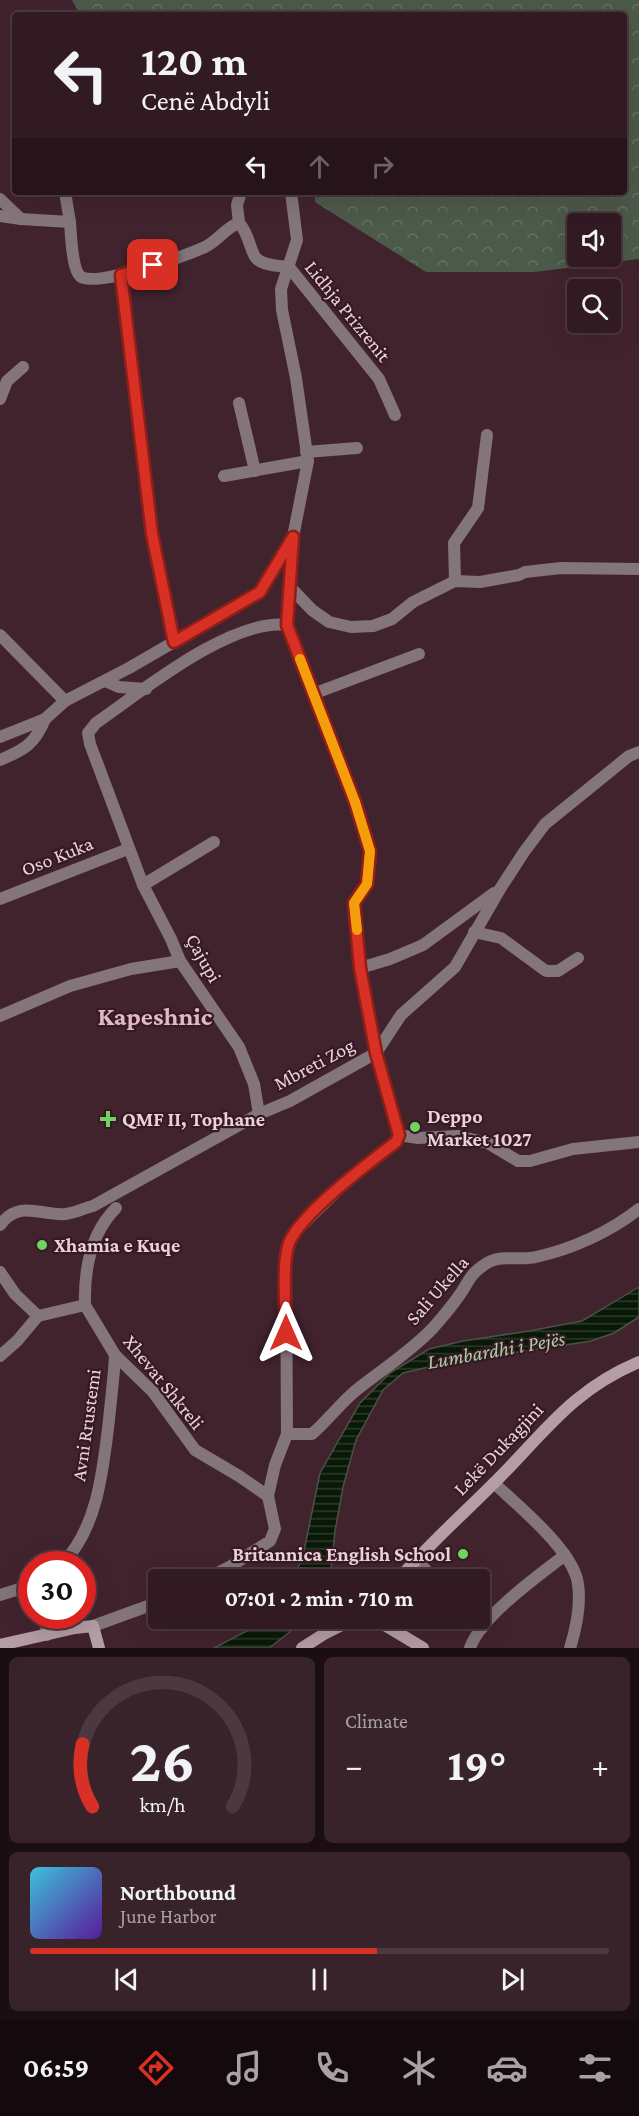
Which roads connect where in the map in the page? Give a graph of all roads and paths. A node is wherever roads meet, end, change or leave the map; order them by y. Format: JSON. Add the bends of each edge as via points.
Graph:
{"nodes":[{"id":1,"x":66,"y":195,"type":"edge"},
{"id":2,"x":240,"y":195,"type":"edge"},
{"id":3,"x":291,"y":195,"type":"edge"},
{"id":4,"x":0,"y":199,"type":"edge"},
{"id":5,"x":0,"y":216,"type":"edge"},
{"id":6,"x":21,"y":219,"type":"junction"},
{"id":7,"x":70,"y":222,"type":"junction"},
{"id":8,"x":239,"y":223,"type":"junction"},
{"id":9,"x":289,"y":267,"type":"junction"},
{"id":10,"x":121,"y":275,"type":"junction"},
{"id":11,"x":23,"y":367,"type":"dead end"},
{"id":12,"x":0,"y":399,"type":"edge"},
{"id":13,"x":239,"y":403,"type":"dead end"},
{"id":14,"x":395,"y":415,"type":"dead end"},
{"id":15,"x":487,"y":435,"type":"dead end"},
{"id":16,"x":357,"y":448,"type":"dead end"},
{"id":17,"x":307,"y":456,"type":"junction"},
{"id":18,"x":255,"y":471,"type":"junction"},
{"id":19,"x":224,"y":476,"type":"dead end"},
{"id":20,"x":293,"y":537,"type":"junction"},
{"id":21,"x":639,"y":569,"type":"edge"},
{"id":22,"x":455,"y":581,"type":"junction"},
{"id":23,"x":289,"y":586,"type":"junction"},
{"id":24,"x":287,"y":625,"type":"junction"},
{"id":25,"x":0,"y":635,"type":"edge"},
{"id":26,"x":174,"y":642,"type":"junction"},
{"id":27,"x":419,"y":654,"type":"dead end"},
{"id":28,"x":105,"y":681,"type":"junction"},
{"id":29,"x":146,"y":689,"type":"junction"},
{"id":30,"x":313,"y":694,"type":"junction"},
{"id":31,"x":65,"y":701,"type":"junction"},
{"id":32,"x":45,"y":719,"type":"junction"},
{"id":33,"x":0,"y":737,"type":"edge"},
{"id":34,"x":639,"y":752,"type":"edge"},
{"id":35,"x":0,"y":760,"type":"edge"},
{"id":36,"x":214,"y":842,"type":"dead end"},
{"id":37,"x":128,"y":849,"type":"junction"},
{"id":38,"x":142,"y":885,"type":"junction"},
{"id":39,"x":500,"y":889,"type":"junction"},
{"id":40,"x":0,"y":899,"type":"edge"},
{"id":41,"x":474,"y":932,"type":"junction"},
{"id":42,"x":578,"y":958,"type":"dead end"},
{"id":43,"x":180,"y":961,"type":"junction"},
{"id":44,"x":360,"y":968,"type":"junction"},
{"id":45,"x":0,"y":1016,"type":"edge"},
{"id":46,"x":376,"y":1053,"type":"junction"},
{"id":47,"x":259,"y":1114,"type":"junction"},
{"id":48,"x":399,"y":1135,"type":"junction"},
{"id":49,"x":639,"y":1142,"type":"edge"},
{"id":50,"x":116,"y":1208,"type":"dead end"},
{"id":51,"x":639,"y":1209,"type":"edge"},
{"id":52,"x":0,"y":1225,"type":"edge"},
{"id":53,"x":0,"y":1272,"type":"edge"},
{"id":54,"x":85,"y":1305,"type":"junction"},
{"id":55,"x":38,"y":1316,"type":"junction"},
{"id":56,"x":115,"y":1355,"type":"junction"},
{"id":57,"x":0,"y":1356,"type":"edge"},
{"id":58,"x":639,"y":1362,"type":"edge"},
{"id":59,"x":287,"y":1434,"type":"junction"},
{"id":60,"x":494,"y":1483,"type":"junction"},
{"id":61,"x":268,"y":1496,"type":"junction"},
{"id":62,"x":74,"y":1551,"type":"edge"},
{"id":63,"x":565,"y":1555,"type":"junction"},
{"id":64,"x":416,"y":1559,"type":"junction"},
{"id":65,"x":225,"y":1569,"type":"edge"},
{"id":66,"x":407,"y":1569,"type":"edge"},
{"id":67,"x":425,"y":1569,"type":"edge"},
{"id":68,"x":18,"y":1589,"type":"edge"},
{"id":69,"x":0,"y":1595,"type":"edge"},
{"id":70,"x":148,"y":1606,"type":"edge"},
{"id":71,"x":490,"y":1618,"type":"edge"},
{"id":72,"x":96,"y":1625,"type":"edge"},
{"id":73,"x":46,"y":1629,"type":"edge"},
{"id":74,"x":78,"y":1629,"type":"edge"},
{"id":75,"x":94,"y":1629,"type":"edge"},
{"id":76,"x":334,"y":1629,"type":"edge"},
{"id":77,"x":391,"y":1629,"type":"edge"},
{"id":78,"x":481,"y":1629,"type":"edge"},
{"id":79,"x":47,"y":1635,"type":"junction"},
{"id":80,"x":0,"y":1645,"type":"edge"},
{"id":81,"x":99,"y":1648,"type":"edge"},
{"id":82,"x":302,"y":1648,"type":"edge"},
{"id":83,"x":423,"y":1648,"type":"edge"},
{"id":84,"x":470,"y":1648,"type":"edge"},
{"id":85,"x":570,"y":1648,"type":"edge"}],
"edges":[{"from":1,"to":7,"type":"street"},
{"from":2,"to":8,"type":"street"},
{"from":3,"to":9,"type":"street","via":[[297,240]]},
{"from":4,"to":6,"type":"street"},
{"from":5,"to":6,"type":"street"},
{"from":6,"to":7,"type":"street"},
{"from":7,"to":10,"type":"street","via":[[76,270],[81,278]]},
{"from":8,"to":9,"type":"street","via":[[256,258]]},
{"from":8,"to":10,"type":"street","via":[[207,246]]},
{"from":9,"to":14,"type":"street","name":"Lidhja Prizrenit","via":[[379,379]]},
{"from":9,"to":17,"type":"street","name":"Lidhja Prizrenit","via":[[281,289],[282,310]]},
{"from":10,"to":26,"type":"street","via":[[152,534]]},
{"from":11,"to":12,"type":"street","via":[[7,381]]},
{"from":13,"to":18,"type":"street"},
{"from":15,"to":22,"type":"street","via":[[478,508],[454,543]]},
{"from":16,"to":17,"type":"street"},
{"from":17,"to":18,"type":"street"},
{"from":17,"to":20,"type":"street","name":"Lidhja Prizrenit"},
{"from":18,"to":19,"type":"street"},
{"from":20,"to":23,"type":"street","name":"Lidhja Prizrenit"},
{"from":20,"to":26,"type":"street","name":"Lidhja Prizrenit","via":[[260,592]]},
{"from":21,"to":22,"type":"street","via":[[561,568],[480,582]]},
{"from":22,"to":23,"type":"street","via":[[413,602],[393,619],[373,626],[351,627],[329,622]]},
{"from":23,"to":24,"type":"street","name":"Lidhja Prizrenit"},
{"from":24,"to":29,"type":"street","name":"Çajupi","via":[[258,627],[222,641]]},
{"from":24,"to":30,"type":"street"},
{"from":25,"to":31,"type":"street"},
{"from":26,"to":28,"type":"street","name":"Lidhja Prizrenit"},
{"from":27,"to":30,"type":"street"},
{"from":28,"to":29,"type":"street","via":[[119,687]]},
{"from":28,"to":31,"type":"street","name":"Lidhja Prizrenit"},
{"from":29,"to":37,"type":"street","name":"Çajupi","via":[[96,723],[88,733]]},
{"from":30,"to":44,"type":"street","via":[[370,851],[367,884],[354,903]]},
{"from":31,"to":32,"type":"street","name":"Lidhja Prizrenit"},
{"from":32,"to":33,"type":"street","name":"Lidhja Prizrenit"},
{"from":32,"to":35,"type":"street","via":[[39,735],[23,750]]},
{"from":34,"to":39,"type":"street","name":"Mbreti Zog","via":[[545,824]]},
{"from":36,"to":38,"type":"street"},
{"from":37,"to":38,"type":"street","name":"Çajupi"},
{"from":37,"to":40,"type":"street","name":"Oso Kuka"},
{"from":38,"to":43,"type":"street","name":"Çajupi"},
{"from":39,"to":41,"type":"street","name":"Mbreti Zog"},
{"from":39,"to":44,"type":"street","name":"Mbreti Zog","via":[[423,945]]},
{"from":41,"to":42,"type":"street","via":[[501,938],[546,971],[558,971]]},
{"from":41,"to":46,"type":"street","name":"Mbreti Zog","via":[[455,967],[402,1015]]},
{"from":43,"to":45,"type":"street","via":[[130,969],[70,986]]},
{"from":43,"to":47,"type":"street","name":"Çajupi","via":[[239,1047],[254,1084]]},
{"from":44,"to":46,"type":"street"},
{"from":46,"to":47,"type":"street","name":"Mbreti Zog"},
{"from":46,"to":48,"type":"street"},
{"from":47,"to":52,"type":"street","name":"Mbreti Zog","via":[[93,1206],[66,1214],[26,1210],[7,1216]]},
{"from":48,"to":49,"type":"street","via":[[458,1136],[488,1143],[518,1161],[573,1149]]},
{"from":48,"to":59,"type":"street","via":[[396,1142],[348,1180],[292,1235],[286,1260]]},
{"from":50,"to":54,"type":"street","via":[[103,1223],[87,1264]]},
{"from":51,"to":59,"type":"street","name":"Sali Ukella","via":[[619,1225],[575,1244],[535,1258],[497,1258],[486,1263],[468,1278],[462,1292],[430,1330],[351,1394],[312,1434]]},
{"from":53,"to":55,"type":"street","via":[[15,1294]]},
{"from":54,"to":55,"type":"street"},
{"from":54,"to":56,"type":"street","name":"Xhevat Shkreli"},
{"from":55,"to":57,"type":"street"},
{"from":56,"to":61,"type":"street","name":"Xhevat Shkreli","via":[[153,1392],[195,1450]]},
{"from":56,"to":62,"type":"street","name":"Avni Rrustemi","via":[[104,1462],[95,1499]]},
{"from":58,"to":60,"type":"street","name":"Lekë Dukagjini","via":[[594,1385],[563,1409]]},
{"from":59,"to":61,"type":"street"},
{"from":60,"to":63,"type":"street"},
{"from":60,"to":64,"type":"street","name":"Lekë Dukagjini"},
{"from":61,"to":65,"type":"street","via":[[275,1529],[270,1541]]},
{"from":63,"to":71,"type":"street"},
{"from":63,"to":85,"type":"street","via":[[578,1583],[578,1608]]},
{"from":64,"to":66,"type":"street","name":"Lekë Dukagjini"},
{"from":64,"to":67,"type":"street"},
{"from":68,"to":69,"type":"street"},
{"from":70,"to":72,"type":"street"},
{"from":73,"to":79,"type":"street"},
{"from":74,"to":79,"type":"street"},
{"from":75,"to":81,"type":"street"},
{"from":76,"to":82,"type":"street"},
{"from":77,"to":83,"type":"street"},
{"from":78,"to":84,"type":"street"},
{"from":79,"to":80,"type":"street"}]}
